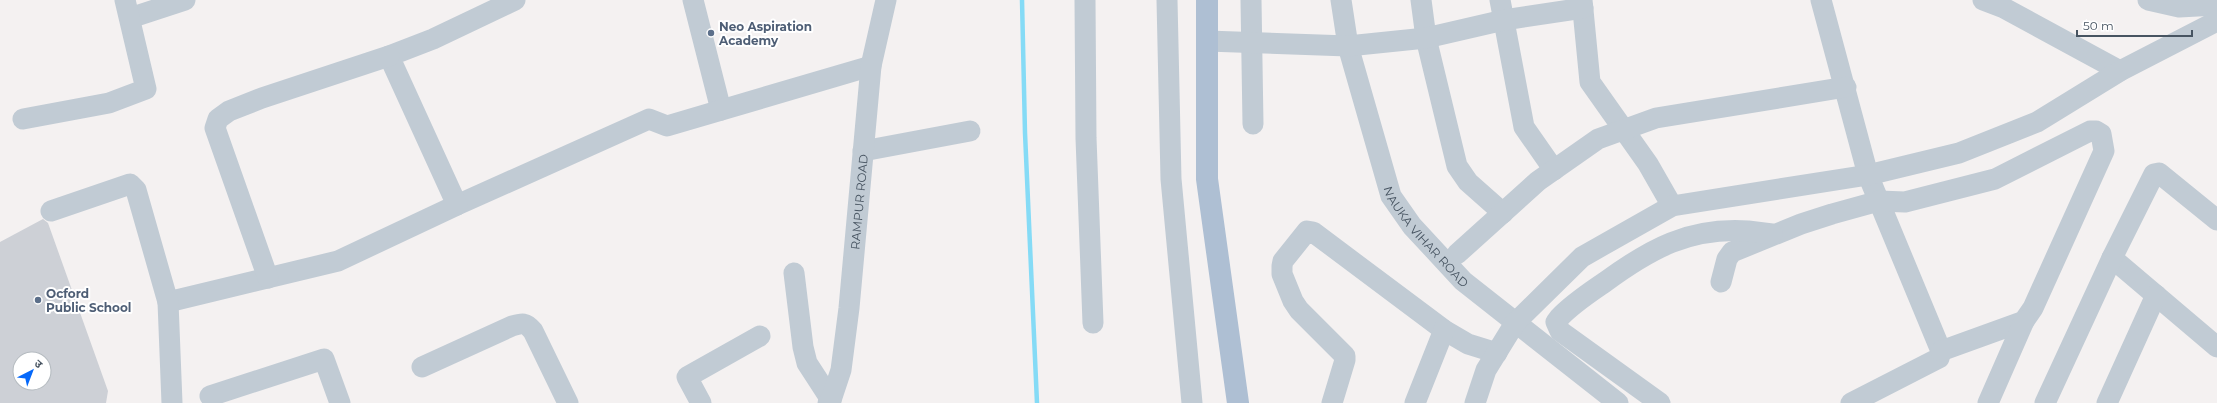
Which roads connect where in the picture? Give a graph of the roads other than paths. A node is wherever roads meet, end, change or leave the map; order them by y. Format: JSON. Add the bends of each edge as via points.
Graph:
{"nodes":[{"id":1,"x":186,"y":0,"type":"edge"},
{"id":2,"x":515,"y":0,"type":"edge"},
{"id":3,"x":693,"y":0,"type":"edge"},
{"id":4,"x":886,"y":0,"type":"edge"},
{"id":5,"x":1085,"y":0,"type":"edge"},
{"id":6,"x":1167,"y":0,"type":"edge"},
{"id":7,"x":1207,"y":0,"type":"edge"},
{"id":8,"x":1251,"y":0,"type":"edge"},
{"id":9,"x":1341,"y":0,"type":"edge"},
{"id":10,"x":1421,"y":0,"type":"edge"},
{"id":11,"x":1500,"y":0,"type":"edge"},
{"id":12,"x":1822,"y":0,"type":"edge"},
{"id":13,"x":1983,"y":0,"type":"edge"},
{"id":14,"x":2148,"y":0,"type":"edge"},
{"id":15,"x":1583,"y":4,"type":"edge"},
{"id":16,"x":2217,"y":5,"type":"edge"},
{"id":17,"x":128,"y":9,"type":"edge"},
{"id":18,"x":1504,"y":20,"type":"junction"},
{"id":19,"x":2217,"y":22,"type":"edge"},
{"id":20,"x":1426,"y":38,"type":"junction"},
{"id":21,"x":1207,"y":42,"type":"junction"},
{"id":22,"x":1252,"y":43,"type":"junction"},
{"id":23,"x":1348,"y":46,"type":"junction"},
{"id":24,"x":389,"y":56,"type":"junction"},
{"id":25,"x":871,"y":66,"type":"junction"},
{"id":26,"x":2120,"y":72,"type":"junction"},
{"id":27,"x":1846,"y":87,"type":"junction"},
{"id":28,"x":721,"y":110,"type":"junction"},
{"id":29,"x":23,"y":119,"type":"dead end"},
{"id":30,"x":1253,"y":124,"type":"dead end"},
{"id":31,"x":1625,"y":130,"type":"junction"},
{"id":32,"x":970,"y":131,"type":"dead end"},
{"id":33,"x":863,"y":150,"type":"junction"},
{"id":34,"x":1554,"y":170,"type":"junction"},
{"id":35,"x":1868,"y":175,"type":"junction"},
{"id":36,"x":1879,"y":201,"type":"junction"},
{"id":37,"x":457,"y":204,"type":"junction"},
{"id":38,"x":1672,"y":206,"type":"junction"},
{"id":39,"x":50,"y":212,"type":"dead end"},
{"id":40,"x":1503,"y":213,"type":"junction"},
{"id":41,"x":2217,"y":220,"type":"edge"},
{"id":42,"x":1775,"y":234,"type":"junction"},
{"id":43,"x":1457,"y":254,"type":"dead end"},
{"id":44,"x":2112,"y":258,"type":"junction"},
{"id":45,"x":794,"y":273,"type":"dead end"},
{"id":46,"x":268,"y":278,"type":"junction"},
{"id":47,"x":1721,"y":282,"type":"dead end"},
{"id":48,"x":2156,"y":295,"type":"junction"},
{"id":49,"x":168,"y":302,"type":"junction"},
{"id":50,"x":2024,"y":321,"type":"junction"},
{"id":51,"x":1093,"y":323,"type":"dead end"},
{"id":52,"x":1515,"y":323,"type":"junction"},
{"id":53,"x":1444,"y":330,"type":"junction"},
{"id":54,"x":760,"y":336,"type":"dead end"},
{"id":55,"x":2217,"y":347,"type":"edge"},
{"id":56,"x":1941,"y":351,"type":"junction"},
{"id":57,"x":1497,"y":353,"type":"junction"},
{"id":58,"x":422,"y":367,"type":"dead end"},
{"id":59,"x":210,"y":396,"type":"dead end"},
{"id":60,"x":829,"y":401,"type":"edge"},
{"id":61,"x":172,"y":403,"type":"edge"},
{"id":62,"x":340,"y":403,"type":"edge"},
{"id":63,"x":568,"y":403,"type":"edge"},
{"id":64,"x":701,"y":403,"type":"edge"},
{"id":65,"x":1192,"y":403,"type":"edge"},
{"id":66,"x":1238,"y":403,"type":"edge"},
{"id":67,"x":1332,"y":403,"type":"edge"},
{"id":68,"x":1415,"y":403,"type":"edge"},
{"id":69,"x":1475,"y":403,"type":"edge"},
{"id":70,"x":1618,"y":403,"type":"edge"},
{"id":71,"x":1660,"y":403,"type":"edge"},
{"id":72,"x":1851,"y":403,"type":"edge"},
{"id":73,"x":1988,"y":403,"type":"edge"},
{"id":74,"x":2046,"y":403,"type":"edge"},
{"id":75,"x":2107,"y":403,"type":"edge"}],
"edges":[{"from":1,"to":17,"type":"street"},
{"from":2,"to":24,"type":"street","via":[[433,39]]},
{"from":3,"to":28,"type":"street"},
{"from":4,"to":25,"type":"street","name":"RAMPUR ROAD"},
{"from":5,"to":51,"type":"street","via":[[1086,138]]},
{"from":6,"to":65,"type":"street","via":[[1171,179]]},
{"from":7,"to":21,"type":"main road"},
{"from":8,"to":22,"type":"street"},
{"from":9,"to":23,"type":"street","name":"NAUKA VIHAR ROAD"},
{"from":10,"to":20,"type":"street"},
{"from":11,"to":18,"type":"street"},
{"from":12,"to":27,"type":"street"},
{"from":13,"to":26,"type":"street","via":[[2004,8]]},
{"from":14,"to":16,"type":"street","via":[[2179,7]]},
{"from":15,"to":18,"type":"street"},
{"from":15,"to":31,"type":"street","via":[[1590,82]]},
{"from":17,"to":29,"type":"street","via":[[146,89],[109,103]]},
{"from":18,"to":20,"type":"street"},
{"from":18,"to":34,"type":"street","via":[[1524,127]]},
{"from":19,"to":26,"type":"street"},
{"from":20,"to":23,"type":"street"},
{"from":20,"to":40,"type":"street","via":[[1457,166],[1468,182]]},
{"from":21,"to":22,"type":"street"},
{"from":21,"to":66,"type":"main road","via":[[1207,179]]},
{"from":22,"to":23,"type":"street"},
{"from":22,"to":30,"type":"street"},
{"from":23,"to":52,"type":"street","name":"NAUKA VIHAR ROAD","via":[[1391,196],[1412,226],[1463,282]]},
{"from":24,"to":37,"type":"street"},
{"from":24,"to":46,"type":"street","via":[[262,98],[229,111],[218,119],[215,128]]},
{"from":25,"to":28,"type":"street"},
{"from":25,"to":33,"type":"street","name":"RAMPUR ROAD"},
{"from":26,"to":35,"type":"street","via":[[2037,122],[1959,153]]},
{"from":27,"to":31,"type":"street","via":[[1656,118]]},
{"from":27,"to":35,"type":"street"},
{"from":28,"to":37,"type":"street","via":[[667,126],[649,118]]},
{"from":31,"to":34,"type":"street","via":[[1598,139]]},
{"from":31,"to":38,"type":"street"},
{"from":32,"to":33,"type":"street"},
{"from":33,"to":60,"type":"street","name":"RAMPUR ROAD","via":[[842,370]]},
{"from":34,"to":40,"type":"street"},
{"from":35,"to":36,"type":"street"},
{"from":35,"to":38,"type":"street"},
{"from":36,"to":42,"type":"street"},
{"from":36,"to":50,"type":"street","via":[[1905,202],[1995,179],[2090,132],[2096,131],[2101,134],[2104,151],[2038,298]]},
{"from":36,"to":56,"type":"street"},
{"from":37,"to":46,"type":"street","via":[[338,261]]},
{"from":38,"to":52,"type":"street","via":[[1582,257]]},
{"from":39,"to":49,"type":"street","via":[[133,185]]},
{"from":40,"to":43,"type":"street"},
{"from":41,"to":44,"type":"street","via":[[2156,173]]},
{"from":42,"to":47,"type":"street","via":[[1732,252],[1727,259]]},
{"from":42,"to":71,"type":"street","via":[[1742,231],[1715,233],[1678,239],[1658,247],[1634,261],[1556,322],[1560,331]]},
{"from":44,"to":48,"type":"street"},
{"from":44,"to":74,"type":"street"},
{"from":45,"to":60,"type":"street","via":[[807,363]]},
{"from":46,"to":49,"type":"street"},
{"from":48,"to":55,"type":"street"},
{"from":48,"to":75,"type":"street"},
{"from":49,"to":61,"type":"street"},
{"from":50,"to":56,"type":"street"},
{"from":50,"to":73,"type":"street"},
{"from":52,"to":57,"type":"street"},
{"from":52,"to":70,"type":"street","name":"NAUKA VIHAR ROAD"},
{"from":53,"to":57,"type":"street","via":[[1468,344]]},
{"from":53,"to":67,"type":"street","via":[[1313,232],[1305,233],[1283,260],[1282,274],[1299,310],[1344,356]]},
{"from":53,"to":68,"type":"street"},
{"from":54,"to":64,"type":"street","via":[[687,377]]},
{"from":56,"to":72,"type":"street","via":[[1939,358]]},
{"from":57,"to":69,"type":"street","via":[[1486,370]]},
{"from":58,"to":63,"type":"street","via":[[512,326],[528,324]]},
{"from":59,"to":62,"type":"street","via":[[324,359]]}]}
